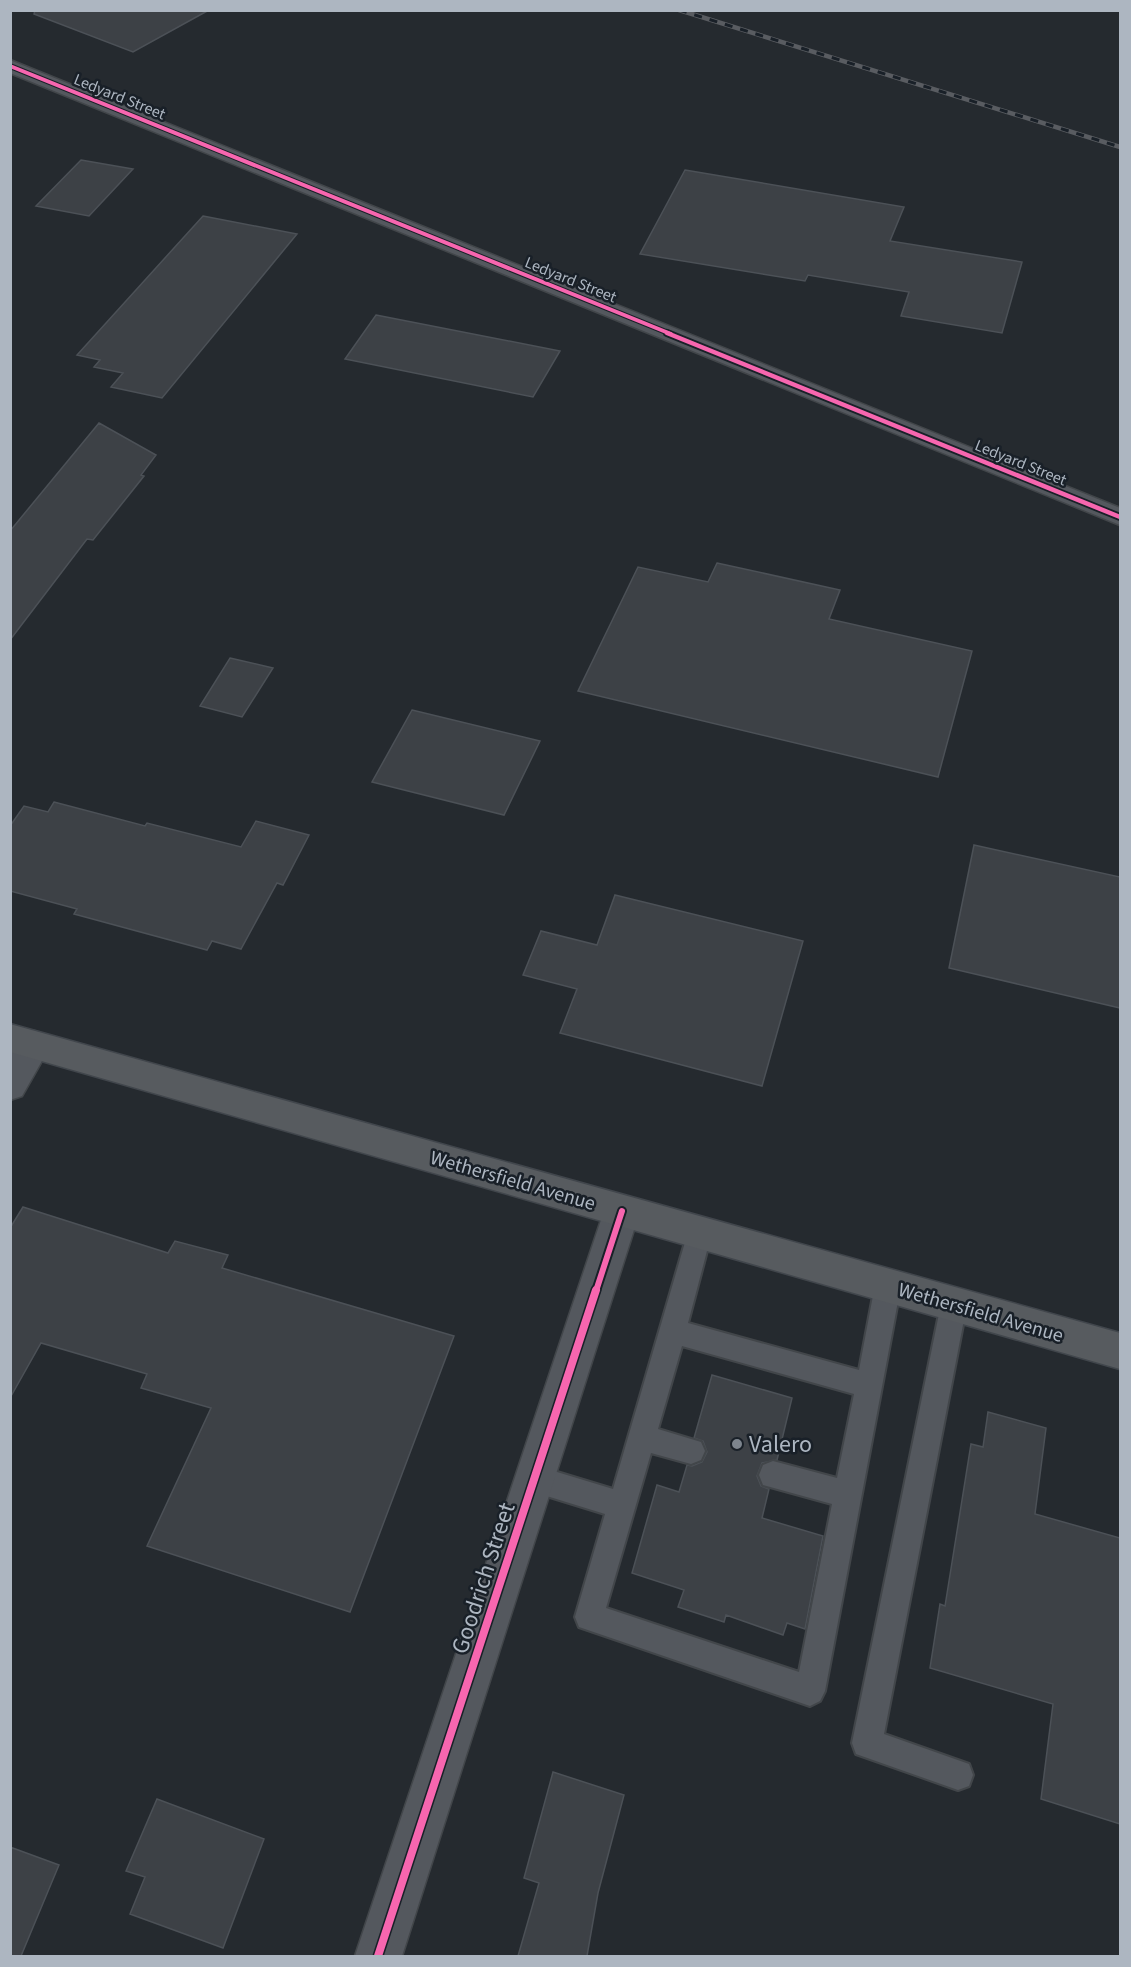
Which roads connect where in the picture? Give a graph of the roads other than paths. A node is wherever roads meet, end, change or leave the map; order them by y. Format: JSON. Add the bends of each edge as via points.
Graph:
{"nodes":[{"id":1,"x":10,"y":66,"type":"edge"},
{"id":2,"x":1120,"y":517,"type":"edge"},
{"id":3,"x":22,"y":1042,"type":"edge"},
{"id":4,"x":10,"y":1086,"type":"edge"},
{"id":5,"x":622,"y":1211,"type":"junction"},
{"id":6,"x":700,"y":1232,"type":"junction"},
{"id":7,"x":888,"y":1285,"type":"junction"},
{"id":8,"x":954,"y":1304,"type":"junction"},
{"id":9,"x":673,"y":1331,"type":"junction"},
{"id":10,"x":1120,"y":1351,"type":"edge"},
{"id":11,"x":869,"y":1386,"type":"junction"},
{"id":12,"x":640,"y":1437,"type":"junction"},
{"id":13,"x":691,"y":1451,"type":"dead end"},
{"id":14,"x":773,"y":1475,"type":"dead end"},
{"id":15,"x":534,"y":1479,"type":"junction"},
{"id":16,"x":848,"y":1495,"type":"junction"},
{"id":17,"x":622,"y":1505,"type":"junction"},
{"id":18,"x":958,"y":1775,"type":"dead end"},
{"id":19,"x":378,"y":1956,"type":"edge"}],
"edges":[{"from":1,"to":2,"type":"street","name":"Ledyard Street"},
{"from":3,"to":4,"type":"street"},
{"from":3,"to":5,"type":"main road","name":"Wethersfield Avenue"},
{"from":5,"to":6,"type":"main road","name":"Wethersfield Avenue"},
{"from":5,"to":15,"type":"street","name":"Goodrich Street"},
{"from":6,"to":7,"type":"main road","name":"Wethersfield Avenue"},
{"from":6,"to":9,"type":"lane"},
{"from":7,"to":8,"type":"main road","name":"Wethersfield Avenue"},
{"from":7,"to":11,"type":"lane"},
{"from":8,"to":10,"type":"main road","name":"Wethersfield Avenue"},
{"from":8,"to":18,"type":"lane","via":[[867,1743]]},
{"from":9,"to":11,"type":"lane"},
{"from":9,"to":12,"type":"lane"},
{"from":11,"to":16,"type":"lane"},
{"from":12,"to":13,"type":"lane"},
{"from":12,"to":17,"type":"lane"},
{"from":14,"to":16,"type":"lane"},
{"from":15,"to":17,"type":"lane"},
{"from":15,"to":19,"type":"street","name":"Goodrich Street"},
{"from":16,"to":17,"type":"lane","via":[[810,1690],[589,1617]]}]}
